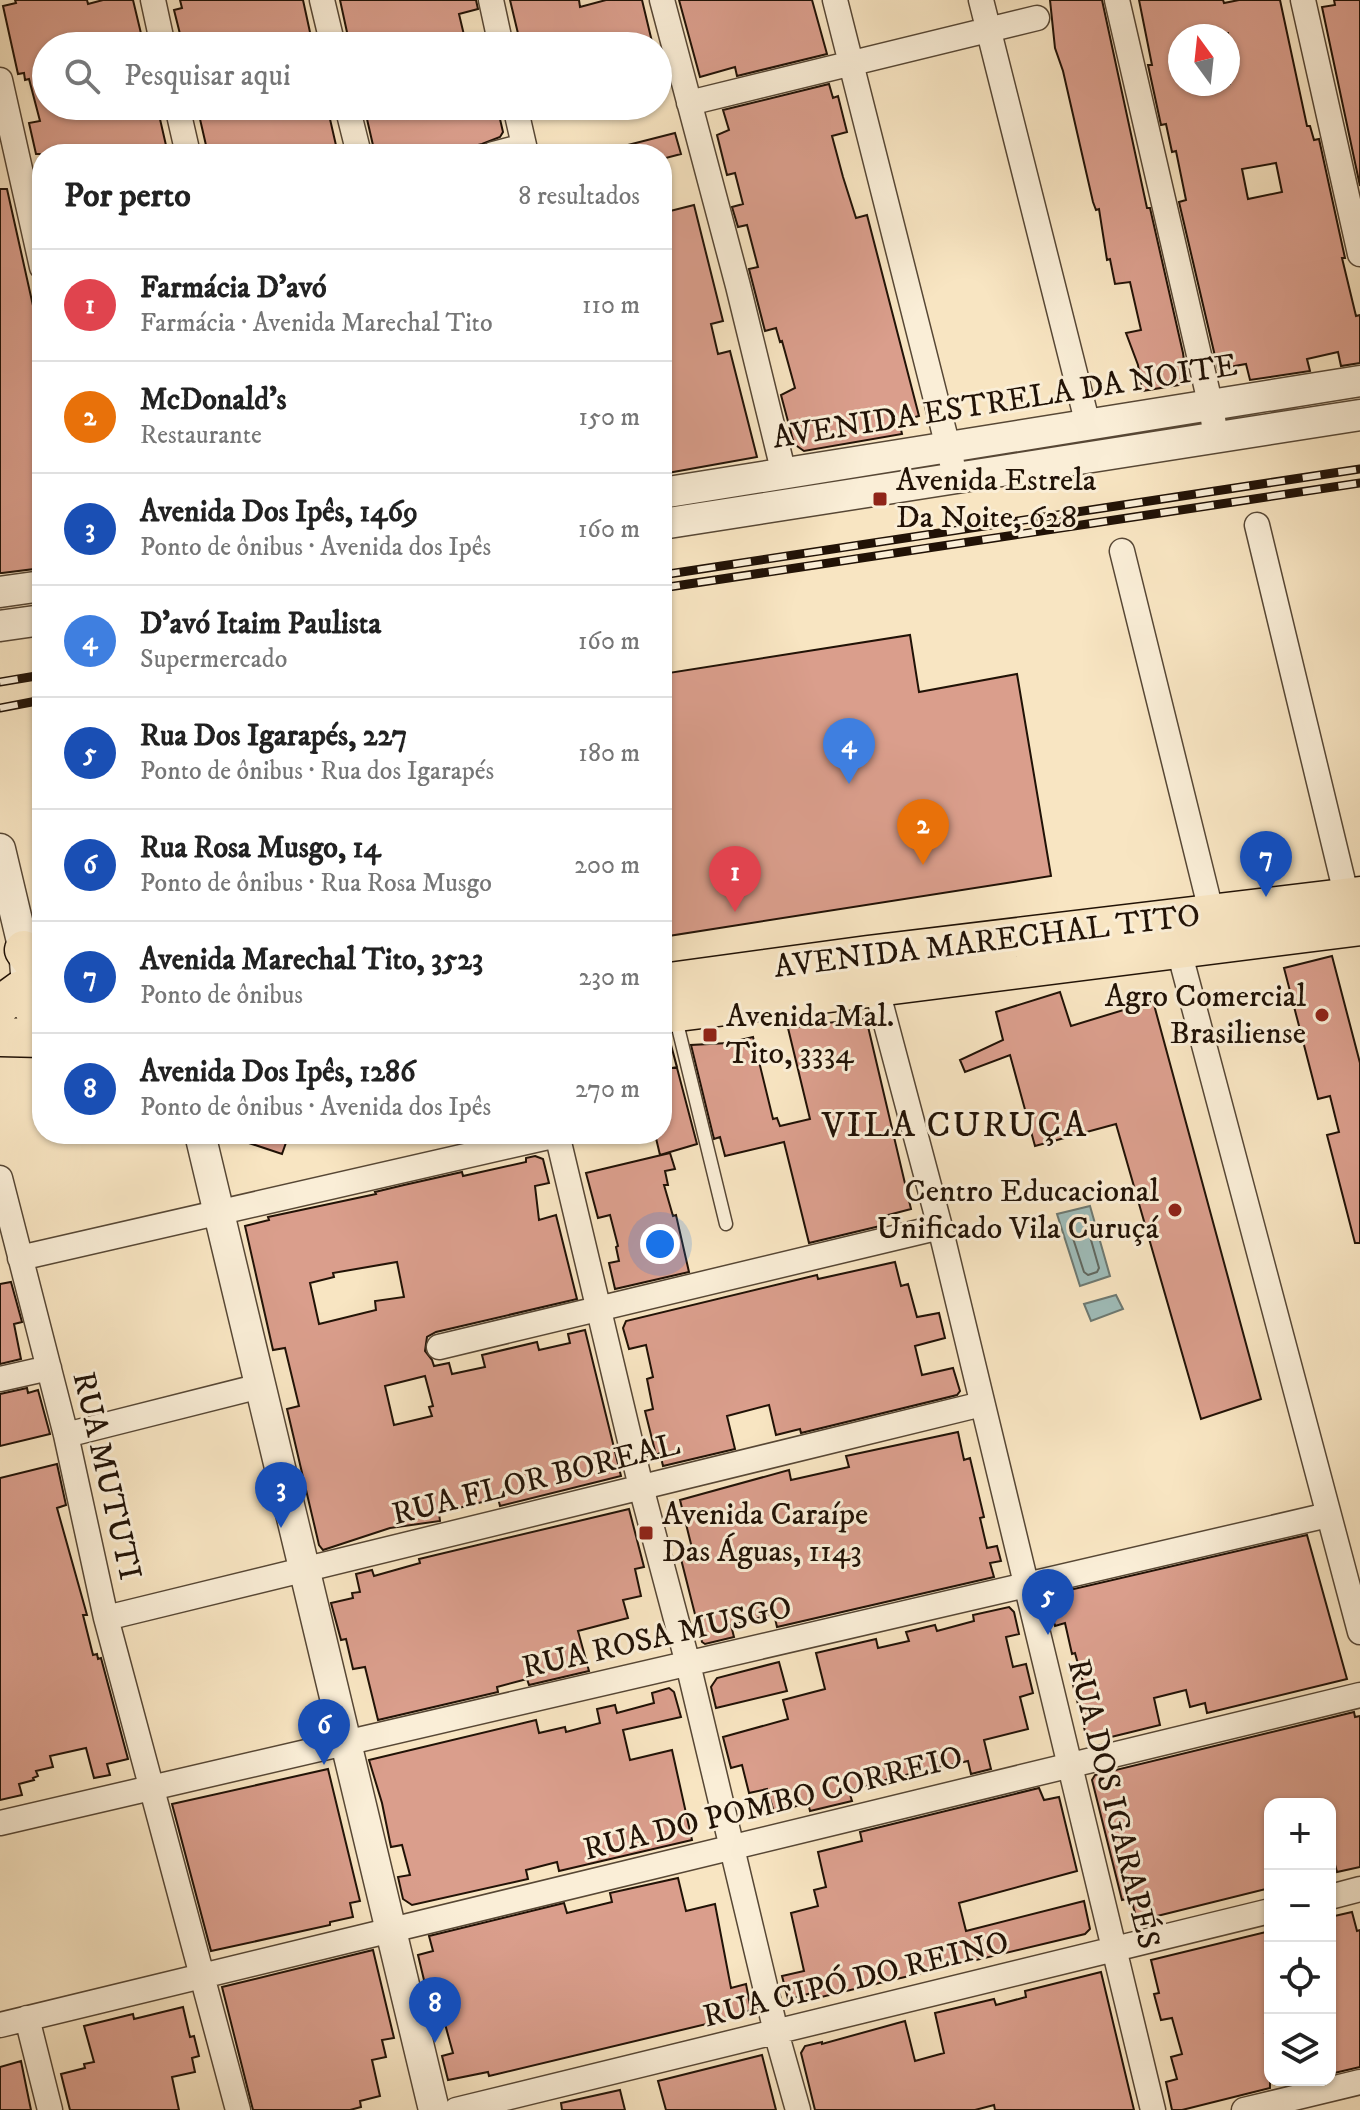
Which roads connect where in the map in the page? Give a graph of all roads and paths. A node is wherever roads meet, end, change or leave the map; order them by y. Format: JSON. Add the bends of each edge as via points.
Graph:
{"nodes":[{"id":1,"x":153,"y":0,"type":"edge"},
{"id":2,"x":322,"y":0,"type":"edge"},
{"id":3,"x":491,"y":0,"type":"edge"},
{"id":4,"x":662,"y":0,"type":"edge"},
{"id":5,"x":835,"y":0,"type":"edge"},
{"id":6,"x":981,"y":0,"type":"edge"},
{"id":7,"x":1117,"y":0,"type":"edge"},
{"id":8,"x":1303,"y":0,"type":"edge"},
{"id":9,"x":1037,"y":18,"type":"dead end"},
{"id":10,"x":988,"y":28,"type":"junction"},
{"id":11,"x":160,"y":32,"type":"edge"},
{"id":12,"x":330,"y":32,"type":"edge"},
{"id":13,"x":498,"y":32,"type":"edge"},
{"id":14,"x":670,"y":32,"type":"edge"},
{"id":15,"x":672,"y":38,"type":"edge"},
{"id":16,"x":850,"y":63,"type":"junction"},
{"id":17,"x":0,"y":80,"type":"edge"},
{"id":18,"x":689,"y":103,"type":"junction"},
{"id":19,"x":180,"y":120,"type":"edge"},
{"id":20,"x":350,"y":120,"type":"edge"},
{"id":21,"x":518,"y":120,"type":"edge"},
{"id":22,"x":186,"y":144,"type":"edge"},
{"id":23,"x":356,"y":144,"type":"edge"},
{"id":24,"x":524,"y":144,"type":"edge"},
{"id":25,"x":32,"y":222,"type":"edge"},
{"id":26,"x":1360,"y":254,"type":"edge"},
{"id":27,"x":1360,"y":381,"type":"edge"},
{"id":28,"x":1211,"y":407,"type":"junction"},
{"id":29,"x":1360,"y":415,"type":"edge"},
{"id":30,"x":1088,"y":425,"type":"junction"},
{"id":31,"x":1216,"y":437,"type":"junction"},
{"id":32,"x":949,"y":447,"type":"junction"},
{"id":33,"x":784,"y":474,"type":"junction"},
{"id":34,"x":955,"y":478,"type":"junction"},
{"id":35,"x":672,"y":491,"type":"edge"},
{"id":36,"x":672,"y":522,"type":"edge"},
{"id":37,"x":1257,"y":525,"type":"dead end"},
{"id":38,"x":1122,"y":551,"type":"dead end"},
{"id":39,"x":32,"y":587,"type":"edge"},
{"id":40,"x":0,"y":592,"type":"edge"},
{"id":41,"x":32,"y":621,"type":"edge"},
{"id":42,"x":0,"y":626,"type":"edge"},
{"id":43,"x":0,"y":849,"type":"edge"},
{"id":44,"x":1357,"y":914,"type":"edge"},
{"id":45,"x":1212,"y":915,"type":"junction"},
{"id":46,"x":1178,"y":947,"type":"junction"},
{"id":47,"x":872,"y":970,"type":"junction"},
{"id":48,"x":17,"y":972,"type":"edge"},
{"id":49,"x":672,"y":1002,"type":"edge"},
{"id":50,"x":672,"y":1025,"type":"edge"},
{"id":51,"x":0,"y":1037,"type":"edge"},
{"id":52,"x":32,"y":1038,"type":"edge"},
{"id":53,"x":203,"y":1144,"type":"edge"},
{"id":54,"x":514,"y":1144,"type":"edge"},
{"id":55,"x":559,"y":1144,"type":"edge"},
{"id":56,"x":0,"y":1178,"type":"edge"},
{"id":57,"x":220,"y":1213,"type":"junction"},
{"id":58,"x":726,"y":1224,"type":"dead end"},
{"id":59,"x":940,"y":1227,"type":"junction"},
{"id":60,"x":20,"y":1258,"type":"junction"},
{"id":61,"x":599,"y":1309,"type":"junction"},
{"id":62,"x":439,"y":1347,"type":"dead end"},
{"id":63,"x":49,"y":1368,"type":"junction"},
{"id":64,"x":0,"y":1379,"type":"edge"},
{"id":65,"x":260,"y":1386,"type":"junction"},
{"id":66,"x":982,"y":1404,"type":"junction"},
{"id":67,"x":66,"y":1435,"type":"junction"},
{"id":68,"x":641,"y":1487,"type":"junction"},
{"id":69,"x":1328,"y":1515,"type":"junction"},
{"id":70,"x":304,"y":1569,"type":"junction"},
{"id":71,"x":1026,"y":1586,"type":"junction"},
{"id":72,"x":106,"y":1618,"type":"junction"},
{"id":73,"x":1360,"y":1632,"type":"edge"},
{"id":74,"x":688,"y":1664,"type":"junction"},
{"id":75,"x":1360,"y":1695,"type":"edge"},
{"id":76,"x":345,"y":1743,"type":"junction"},
{"id":77,"x":1070,"y":1765,"type":"junction"},
{"id":78,"x":151,"y":1789,"type":"junction"},
{"id":79,"x":0,"y":1823,"type":"edge"},
{"id":80,"x":732,"y":1846,"type":"junction"},
{"id":81,"x":1360,"y":1889,"type":"edge"},
{"id":82,"x":1336,"y":1895,"type":"edge"},
{"id":83,"x":1264,"y":1912,"type":"edge"},
{"id":84,"x":391,"y":1929,"type":"junction"},
{"id":85,"x":1116,"y":1949,"type":"junction"},
{"id":86,"x":201,"y":1975,"type":"junction"},
{"id":87,"x":27,"y":2018,"type":"junction"},
{"id":88,"x":0,"y":2025,"type":"edge"},
{"id":89,"x":776,"y":2032,"type":"junction"},
{"id":90,"x":1360,"y":2082,"type":"edge"},
{"id":91,"x":50,"y":2110,"type":"edge"},
{"id":92,"x":238,"y":2110,"type":"edge"},
{"id":93,"x":434,"y":2110,"type":"edge"},
{"id":94,"x":456,"y":2110,"type":"edge"},
{"id":95,"x":798,"y":2110,"type":"edge"},
{"id":96,"x":1153,"y":2110,"type":"edge"},
{"id":97,"x":1244,"y":2110,"type":"edge"}],
"edges":[{"from":1,"to":11,"type":"street"},
{"from":2,"to":12,"type":"street"},
{"from":3,"to":13,"type":"street"},
{"from":4,"to":14,"type":"street"},
{"from":5,"to":16,"type":"street"},
{"from":6,"to":10,"type":"street"},
{"from":7,"to":28,"type":"street"},
{"from":8,"to":26,"type":"street"},
{"from":9,"to":10,"type":"street"},
{"from":10,"to":16,"type":"street"},
{"from":10,"to":30,"type":"street"},
{"from":15,"to":18,"type":"street"},
{"from":16,"to":18,"type":"street"},
{"from":16,"to":32,"type":"street"},
{"from":17,"to":25,"type":"street"},
{"from":18,"to":33,"type":"street"},
{"from":19,"to":22,"type":"street"},
{"from":20,"to":23,"type":"street"},
{"from":21,"to":24,"type":"street"},
{"from":27,"to":28,"type":"street","name":"AVENIDA ESTRELA DA NOITE"},
{"from":28,"to":30,"type":"street","name":"AVENIDA ESTRELA DA NOITE"},
{"from":28,"to":31,"type":"street"},
{"from":29,"to":31,"type":"street","name":"AVENIDA ESTRELA DA NOITE"},
{"from":30,"to":32,"type":"street","name":"AVENIDA ESTRELA DA NOITE"},
{"from":31,"to":34,"type":"street","name":"AVENIDA ESTRELA DA NOITE"},
{"from":32,"to":33,"type":"street","name":"AVENIDA ESTRELA DA NOITE"},
{"from":32,"to":34,"type":"street"},
{"from":33,"to":35,"type":"street","name":"AVENIDA ESTRELA DA NOITE"},
{"from":34,"to":36,"type":"street","name":"AVENIDA ESTRELA DA NOITE"},
{"from":37,"to":44,"type":"street"},
{"from":38,"to":45,"type":"street"},
{"from":39,"to":40,"type":"street"},
{"from":41,"to":42,"type":"street"},
{"from":43,"to":48,"type":"street"},
{"from":44,"to":45,"type":"main road","name":"AVENIDA MARECHAL TITO"},
{"from":44,"to":46,"type":"main road","name":"AVENIDA MARECHAL TITO"},
{"from":45,"to":47,"type":"main road","name":"AVENIDA MARECHAL TITO"},
{"from":46,"to":47,"type":"main road","name":"AVENIDA MARECHAL TITO"},
{"from":46,"to":69,"type":"street"},
{"from":47,"to":49,"type":"main road","name":"AVENIDA MARECHAL TITO"},
{"from":47,"to":59,"type":"street","name":"RUA DOS IGARAPÉS"},
{"from":50,"to":58,"type":"lane"},
{"from":51,"to":52,"type":"main road"},
{"from":53,"to":57,"type":"street"},
{"from":54,"to":57,"type":"street"},
{"from":55,"to":61,"type":"street"},
{"from":56,"to":60,"type":"street","name":"RUA MUTUTI"},
{"from":57,"to":60,"type":"street"},
{"from":57,"to":65,"type":"street"},
{"from":59,"to":61,"type":"street"},
{"from":59,"to":66,"type":"street","name":"RUA DOS IGARAPÉS"},
{"from":60,"to":63,"type":"street","name":"RUA MUTUTI"},
{"from":61,"to":62,"type":"street"},
{"from":61,"to":68,"type":"street"},
{"from":63,"to":64,"type":"street"},
{"from":63,"to":67,"type":"street","name":"RUA MUTUTI"},
{"from":65,"to":67,"type":"street"},
{"from":65,"to":70,"type":"street"},
{"from":66,"to":68,"type":"street","name":"RUA FLOR BOREAL"},
{"from":66,"to":71,"type":"street","name":"RUA DOS IGARAPÉS"},
{"from":67,"to":72,"type":"street","name":"RUA MUTUTI"},
{"from":68,"to":70,"type":"street","name":"RUA FLOR BOREAL"},
{"from":68,"to":74,"type":"street"},
{"from":69,"to":71,"type":"street","name":"RUA ROSA MUSGO"},
{"from":69,"to":73,"type":"street"},
{"from":70,"to":72,"type":"street","name":"RUA FLOR BOREAL"},
{"from":70,"to":76,"type":"street"},
{"from":71,"to":74,"type":"street","name":"RUA ROSA MUSGO"},
{"from":71,"to":77,"type":"street","name":"RUA DOS IGARAPÉS"},
{"from":72,"to":78,"type":"street","name":"RUA MUTUTI"},
{"from":74,"to":76,"type":"street","name":"RUA ROSA MUSGO"},
{"from":74,"to":80,"type":"street"},
{"from":75,"to":77,"type":"street","name":"RUA DO POMBO CORREIO"},
{"from":76,"to":78,"type":"street","name":"RUA ROSA MUSGO"},
{"from":76,"to":84,"type":"street"},
{"from":77,"to":80,"type":"street","name":"RUA DO POMBO CORREIO"},
{"from":77,"to":85,"type":"street","name":"RUA DOS IGARAPÉS"},
{"from":78,"to":79,"type":"street","name":"RUA ROSA MUSGO"},
{"from":78,"to":86,"type":"street","name":"RUA MUTUTI"},
{"from":80,"to":84,"type":"street","name":"RUA DO POMBO CORREIO"},
{"from":80,"to":89,"type":"street"},
{"from":81,"to":82,"type":"street"},
{"from":83,"to":85,"type":"street","name":"RUA CIPÓ DO REINO"},
{"from":84,"to":86,"type":"street","name":"RUA DO POMBO CORREIO"},
{"from":84,"to":93,"type":"street"},
{"from":85,"to":89,"type":"street","name":"RUA CIPÓ DO REINO"},
{"from":85,"to":96,"type":"street","name":"RUA DOS IGARAPÉS"},
{"from":86,"to":87,"type":"street","name":"RUA DO POMBO CORREIO"},
{"from":86,"to":92,"type":"street","name":"RUA MUTUTI"},
{"from":87,"to":88,"type":"street","name":"RUA DO POMBO CORREIO"},
{"from":87,"to":91,"type":"street"},
{"from":89,"to":94,"type":"street","name":"RUA CIPÓ DO REINO"},
{"from":89,"to":95,"type":"street"},
{"from":90,"to":97,"type":"street"}]}
